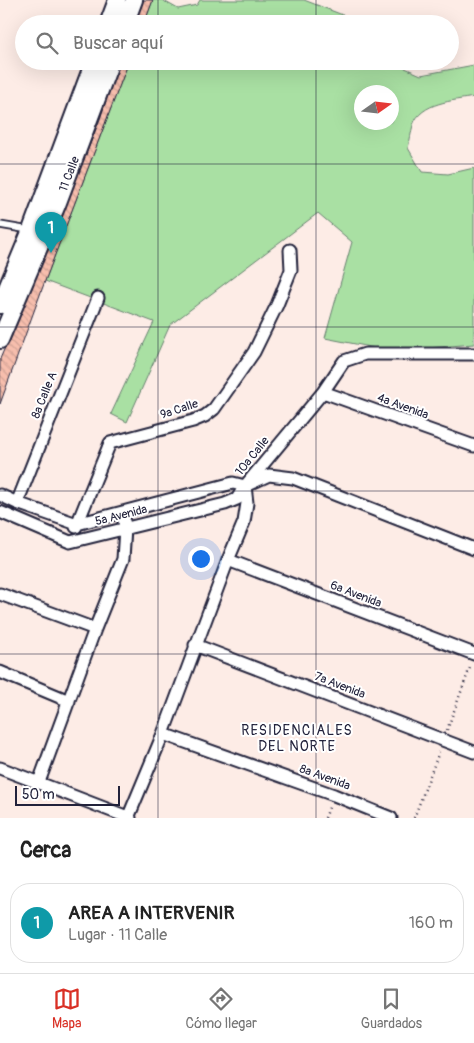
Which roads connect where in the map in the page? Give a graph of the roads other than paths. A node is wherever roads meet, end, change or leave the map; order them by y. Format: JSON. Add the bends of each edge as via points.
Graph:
{"nodes":[{"id":1,"x":117,"y":0,"type":"edge"},
{"id":2,"x":134,"y":0,"type":"edge"},
{"id":3,"x":111,"y":15,"type":"edge"},
{"id":4,"x":128,"y":15,"type":"edge"},
{"id":5,"x":91,"y":70,"type":"edge"},
{"id":6,"x":108,"y":70,"type":"edge"},
{"id":7,"x":0,"y":225,"type":"edge"},
{"id":8,"x":31,"y":230,"type":"junction"},
{"id":9,"x":290,"y":250,"type":"dead end"},
{"id":10,"x":98,"y":298,"type":"dead end"},
{"id":11,"x":0,"y":304,"type":"edge"},
{"id":12,"x":0,"y":340,"type":"edge"},
{"id":13,"x":474,"y":354,"type":"edge"},
{"id":14,"x":323,"y":392,"type":"junction"},
{"id":15,"x":474,"y":446,"type":"edge"},
{"id":16,"x":245,"y":486,"type":"junction"},
{"id":17,"x":0,"y":495,"type":"edge"},
{"id":18,"x":17,"y":502,"type":"junction"},
{"id":19,"x":0,"y":512,"type":"edge"},
{"id":20,"x":122,"y":512,"type":"junction"},
{"id":21,"x":77,"y":524,"type":"junction"},
{"id":22,"x":126,"y":528,"type":"junction"},
{"id":23,"x":70,"y":542,"type":"junction"},
{"id":24,"x":474,"y":549,"type":"edge"},
{"id":25,"x":228,"y":560,"type":"junction"},
{"id":26,"x":0,"y":594,"type":"edge"},
{"id":27,"x":95,"y":629,"type":"junction"},
{"id":28,"x":195,"y":645,"type":"junction"},
{"id":29,"x":474,"y":654,"type":"edge"},
{"id":30,"x":0,"y":672,"type":"edge"},
{"id":31,"x":69,"y":701,"type":"junction"},
{"id":32,"x":163,"y":734,"type":"junction"},
{"id":33,"x":474,"y":752,"type":"edge"},
{"id":34,"x":0,"y":768,"type":"edge"},
{"id":35,"x":39,"y":782,"type":"junction"},
{"id":36,"x":129,"y":818,"type":"edge"},
{"id":37,"x":392,"y":818,"type":"edge"}],
"edges":[{"from":1,"to":3,"type":"street"},
{"from":2,"to":4,"type":"street"},
{"from":5,"to":8,"type":"street","name":"11 Calle"},
{"from":6,"to":12,"type":"street","name":"11 Calle","via":[[57,205]]},
{"from":7,"to":8,"type":"lane"},
{"from":8,"to":11,"type":"street","name":"11 Calle"},
{"from":9,"to":21,"type":"street","name":"9a Calle","via":[[292,270],[277,305],[254,352],[214,408],[193,421],[110,443]]},
{"from":10,"to":18,"type":"street","name":"8a Calle A"},
{"from":13,"to":14,"type":"street","name":"10a Calle","via":[[365,354],[344,361]]},
{"from":14,"to":15,"type":"street","name":"4a Avenida"},
{"from":14,"to":16,"type":"street","name":"10a Calle"},
{"from":16,"to":20,"type":"street","name":"5a Avenida","via":[[233,483]]},
{"from":16,"to":22,"type":"street","name":"5a Avenida","via":[[237,499],[225,504]]},
{"from":16,"to":24,"type":"street","name":"5a Avenida","via":[[269,475],[293,478]]},
{"from":16,"to":25,"type":"street","name":"10a Calle","via":[[244,522]]},
{"from":17,"to":18,"type":"street","name":"5a Avenida"},
{"from":18,"to":21,"type":"street","name":"5a Avenida"},
{"from":19,"to":23,"type":"street"},
{"from":20,"to":21,"type":"street","name":"5a Avenida"},
{"from":20,"to":22,"type":"street"},
{"from":21,"to":23,"type":"street","name":"9a Calle"},
{"from":22,"to":23,"type":"street","name":"5a Avenida"},
{"from":22,"to":27,"type":"street","via":[[123,559]]},
{"from":25,"to":28,"type":"street","name":"10a Calle"},
{"from":25,"to":29,"type":"street","name":"6a Avenida"},
{"from":26,"to":27,"type":"street"},
{"from":27,"to":31,"type":"street"},
{"from":28,"to":32,"type":"street","name":"10a Calle"},
{"from":28,"to":33,"type":"street","name":"7a Avenida"},
{"from":30,"to":31,"type":"street"},
{"from":31,"to":35,"type":"street"},
{"from":32,"to":36,"type":"street","name":"10a Calle"},
{"from":32,"to":37,"type":"street","name":"8a Avenida"},
{"from":34,"to":35,"type":"street"},
{"from":35,"to":36,"type":"street"}]}
